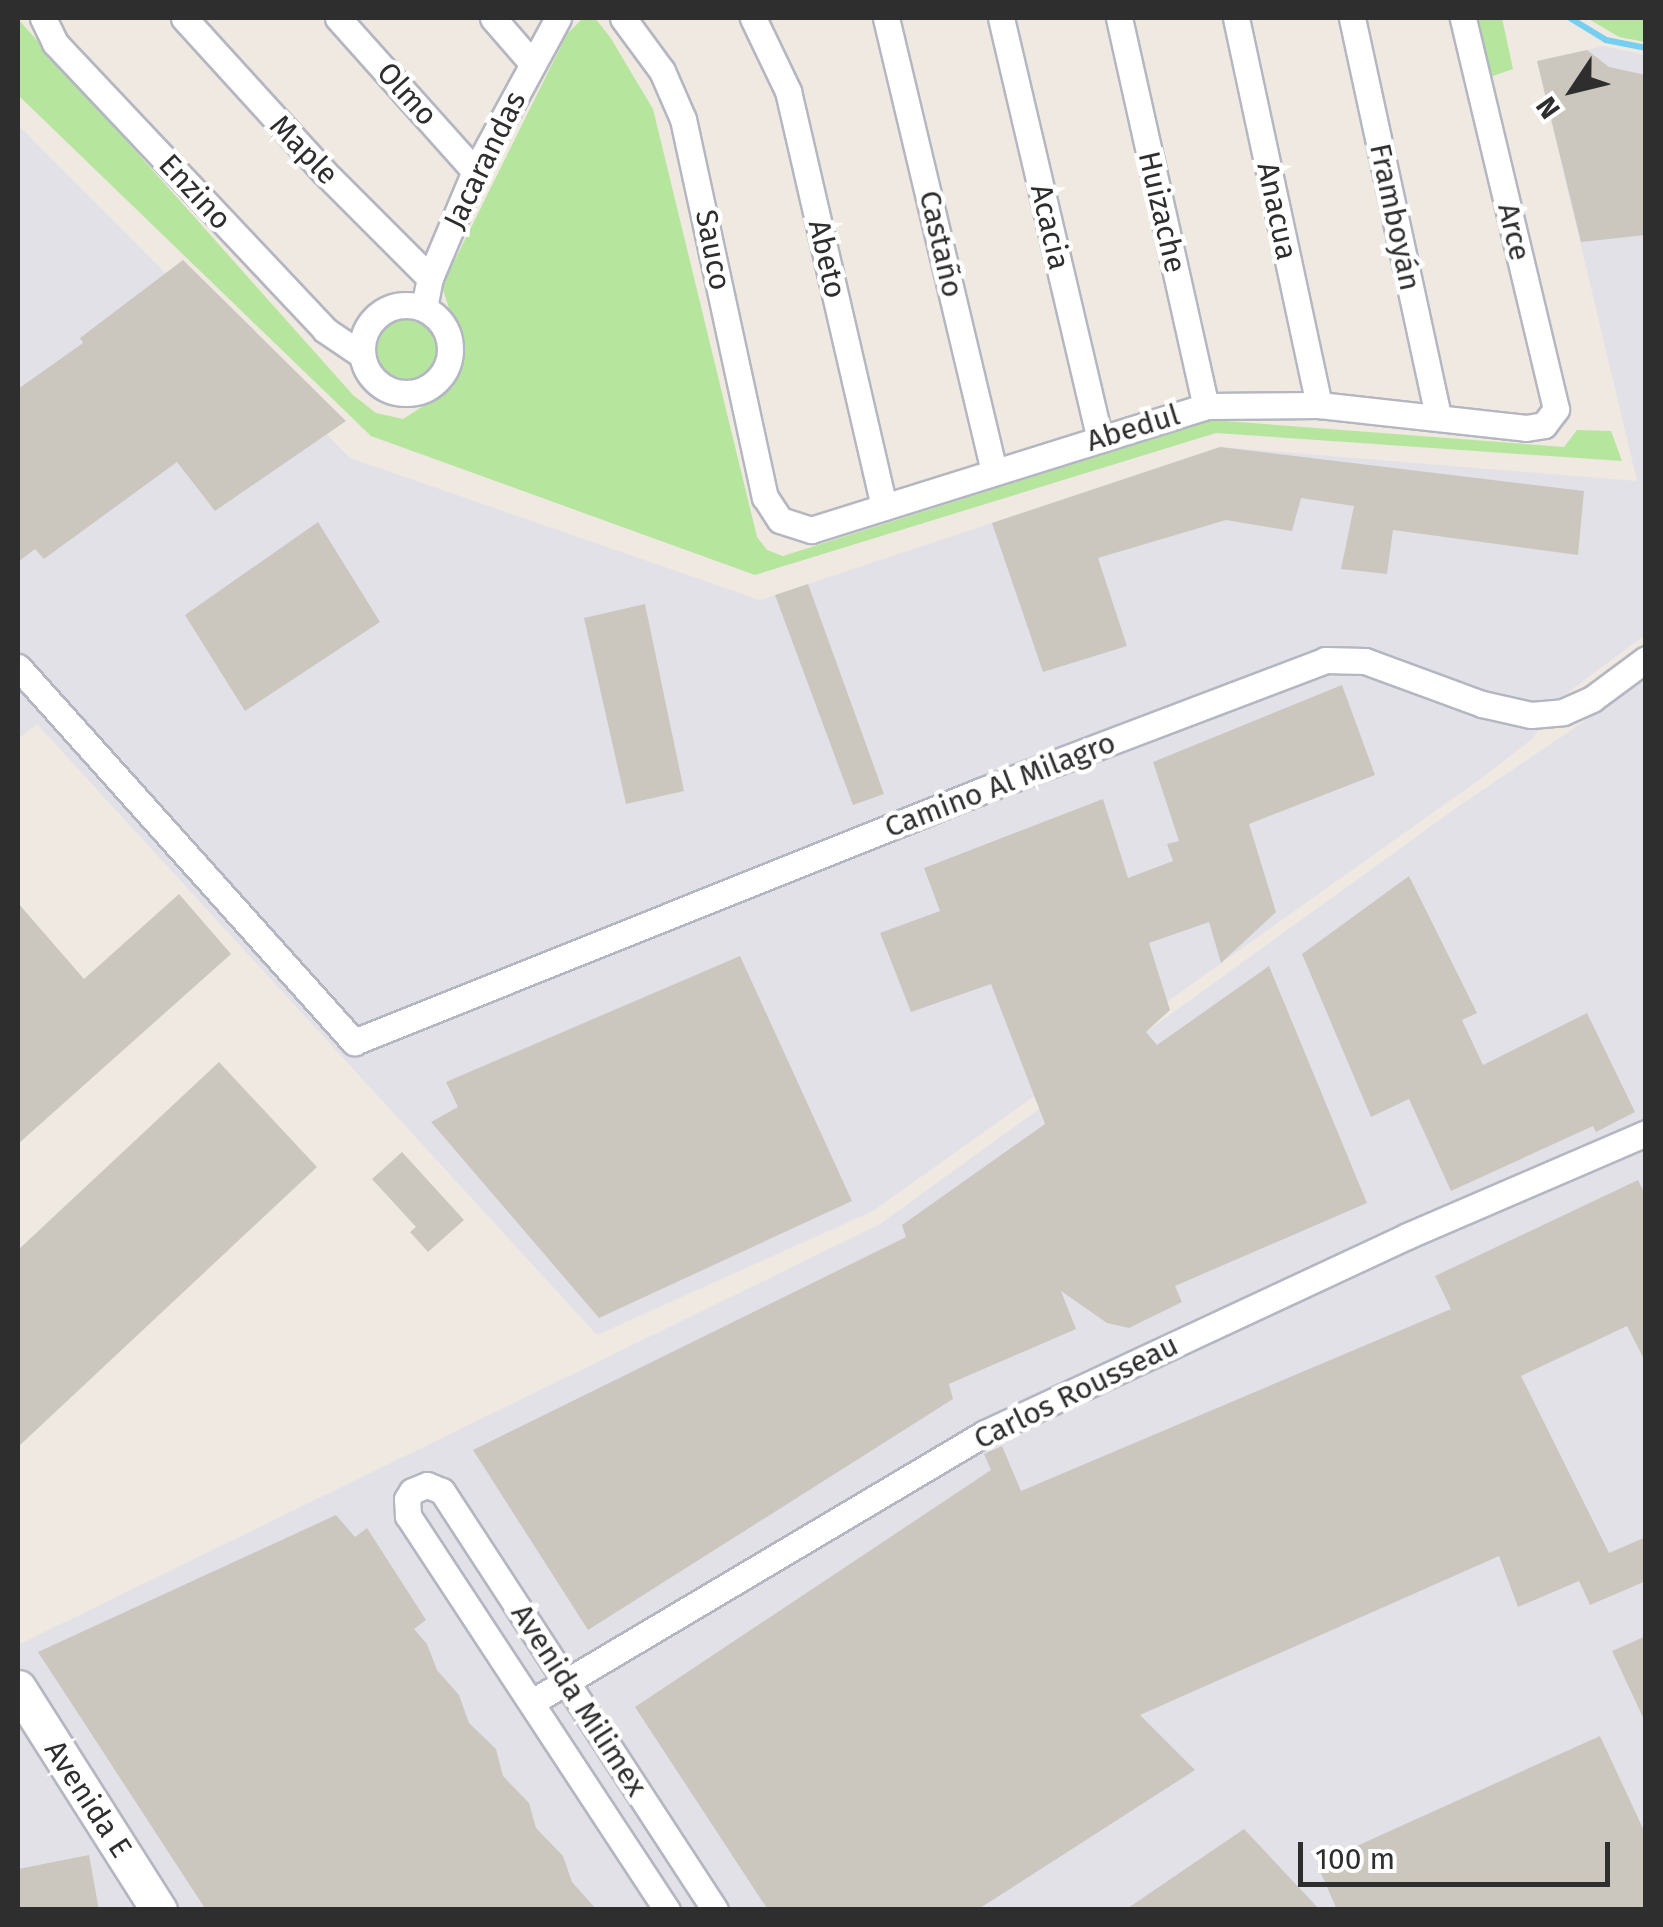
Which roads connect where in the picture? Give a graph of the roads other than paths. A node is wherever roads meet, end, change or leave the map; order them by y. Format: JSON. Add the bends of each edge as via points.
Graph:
{"nodes":[{"id":1,"x":44,"y":18,"type":"edge"},
{"id":2,"x":184,"y":18,"type":"edge"},
{"id":3,"x":338,"y":18,"type":"edge"},
{"id":4,"x":493,"y":18,"type":"edge"},
{"id":5,"x":558,"y":18,"type":"edge"},
{"id":6,"x":623,"y":18,"type":"edge"},
{"id":7,"x":753,"y":18,"type":"edge"},
{"id":8,"x":886,"y":18,"type":"edge"},
{"id":9,"x":1001,"y":18,"type":"edge"},
{"id":10,"x":1118,"y":18,"type":"edge"},
{"id":11,"x":1236,"y":18,"type":"edge"},
{"id":12,"x":1352,"y":18,"type":"edge"},
{"id":13,"x":1463,"y":18,"type":"edge"},
{"id":14,"x":532,"y":64,"type":"junction"},
{"id":15,"x":475,"y":172,"type":"junction"},
{"id":16,"x":430,"y":278,"type":"junction"},
{"id":17,"x":424,"y":308,"type":"junction"},
{"id":18,"x":362,"y":355,"type":"junction"},
{"id":19,"x":1318,"y":405,"type":"junction"},
{"id":20,"x":1206,"y":406,"type":"junction"},
{"id":21,"x":1438,"y":418,"type":"junction"},
{"id":22,"x":1526,"y":428,"type":"joint"},
{"id":23,"x":1100,"y":437,"type":"junction"},
{"id":24,"x":994,"y":472,"type":"junction"},
{"id":25,"x":764,"y":497,"type":"joint"},
{"id":26,"x":884,"y":506,"type":"junction"},
{"id":27,"x":1646,"y":658,"type":"edge"},
{"id":28,"x":18,"y":667,"type":"edge"},
{"id":29,"x":1646,"y":1133,"type":"edge"},
{"id":30,"x":566,"y":1680,"type":"junction"},
{"id":31,"x":18,"y":1688,"type":"edge"},
{"id":32,"x":532,"y":1702,"type":"junction"},
{"id":33,"x":160,"y":1910,"type":"edge"},
{"id":34,"x":667,"y":1910,"type":"edge"},
{"id":35,"x":715,"y":1910,"type":"edge"}],
"edges":[{"from":1,"to":18,"type":"street","name":"Enzino","via":[[55,43],[312,316]]},
{"from":2,"to":16,"type":"street","name":"Maple"},
{"from":3,"to":15,"type":"street","name":"Olmo"},
{"from":4,"to":14,"type":"street"},
{"from":5,"to":14,"type":"street","name":"Jacarandas"},
{"from":6,"to":25,"type":"street","name":"Sauco","via":[[662,71],[684,119]]},
{"from":7,"to":26,"type":"street","name":"Abeto","via":[[788,91]]},
{"from":8,"to":24,"type":"street","name":"Castaño"},
{"from":9,"to":23,"type":"street","name":"Acacia"},
{"from":10,"to":20,"type":"street","name":"Huizache"},
{"from":11,"to":19,"type":"street","name":"Anacua"},
{"from":12,"to":21,"type":"street","name":"Framboyán"},
{"from":13,"to":22,"type":"street","name":"Arce","via":[[1556,409],[1544,425]]},
{"from":14,"to":15,"type":"street","name":"Jacarandas"},
{"from":15,"to":16,"type":"street","name":"Jacarandas"},
{"from":16,"to":17,"type":"street","name":"Jacarandas"},
{"from":17,"to":18,"type":"street","via":[[400,304],[379,313],[364,332]]},
{"from":17,"to":18,"type":"street","via":[[445,327],[450,346],[432,385],[416,392],[388,390],[368,372]]},
{"from":19,"to":20,"type":"street","name":"Abedul"},
{"from":19,"to":21,"type":"street","name":"Abedul"},
{"from":20,"to":23,"type":"street","name":"Abedul"},
{"from":21,"to":22,"type":"street","name":"Abedul"},
{"from":23,"to":24,"type":"street","name":"Abedul"},
{"from":24,"to":26,"type":"street","name":"Abedul"},
{"from":25,"to":26,"type":"street","name":"Abedul","via":[[780,520],[811,530]]},
{"from":27,"to":28,"type":"street","name":"Camino Al Milagro","via":[[1592,699],[1563,712],[1531,715],[1365,661],[1325,660],[354,1042]]},
{"from":29,"to":30,"type":"street","name":"Carlos Rousseau","via":[[985,1433]]},
{"from":30,"to":32,"type":"street","name":"Carlos Rousseau"},
{"from":30,"to":32,"type":"street","name":"Avenida Milimex","via":[[442,1491],[427,1485],[412,1491],[408,1516]]},
{"from":30,"to":35,"type":"street","name":"Avenida Milimex"},
{"from":31,"to":33,"type":"main road","name":"Avenida E"},
{"from":32,"to":34,"type":"street","name":"Avenida Milimex"}]}
